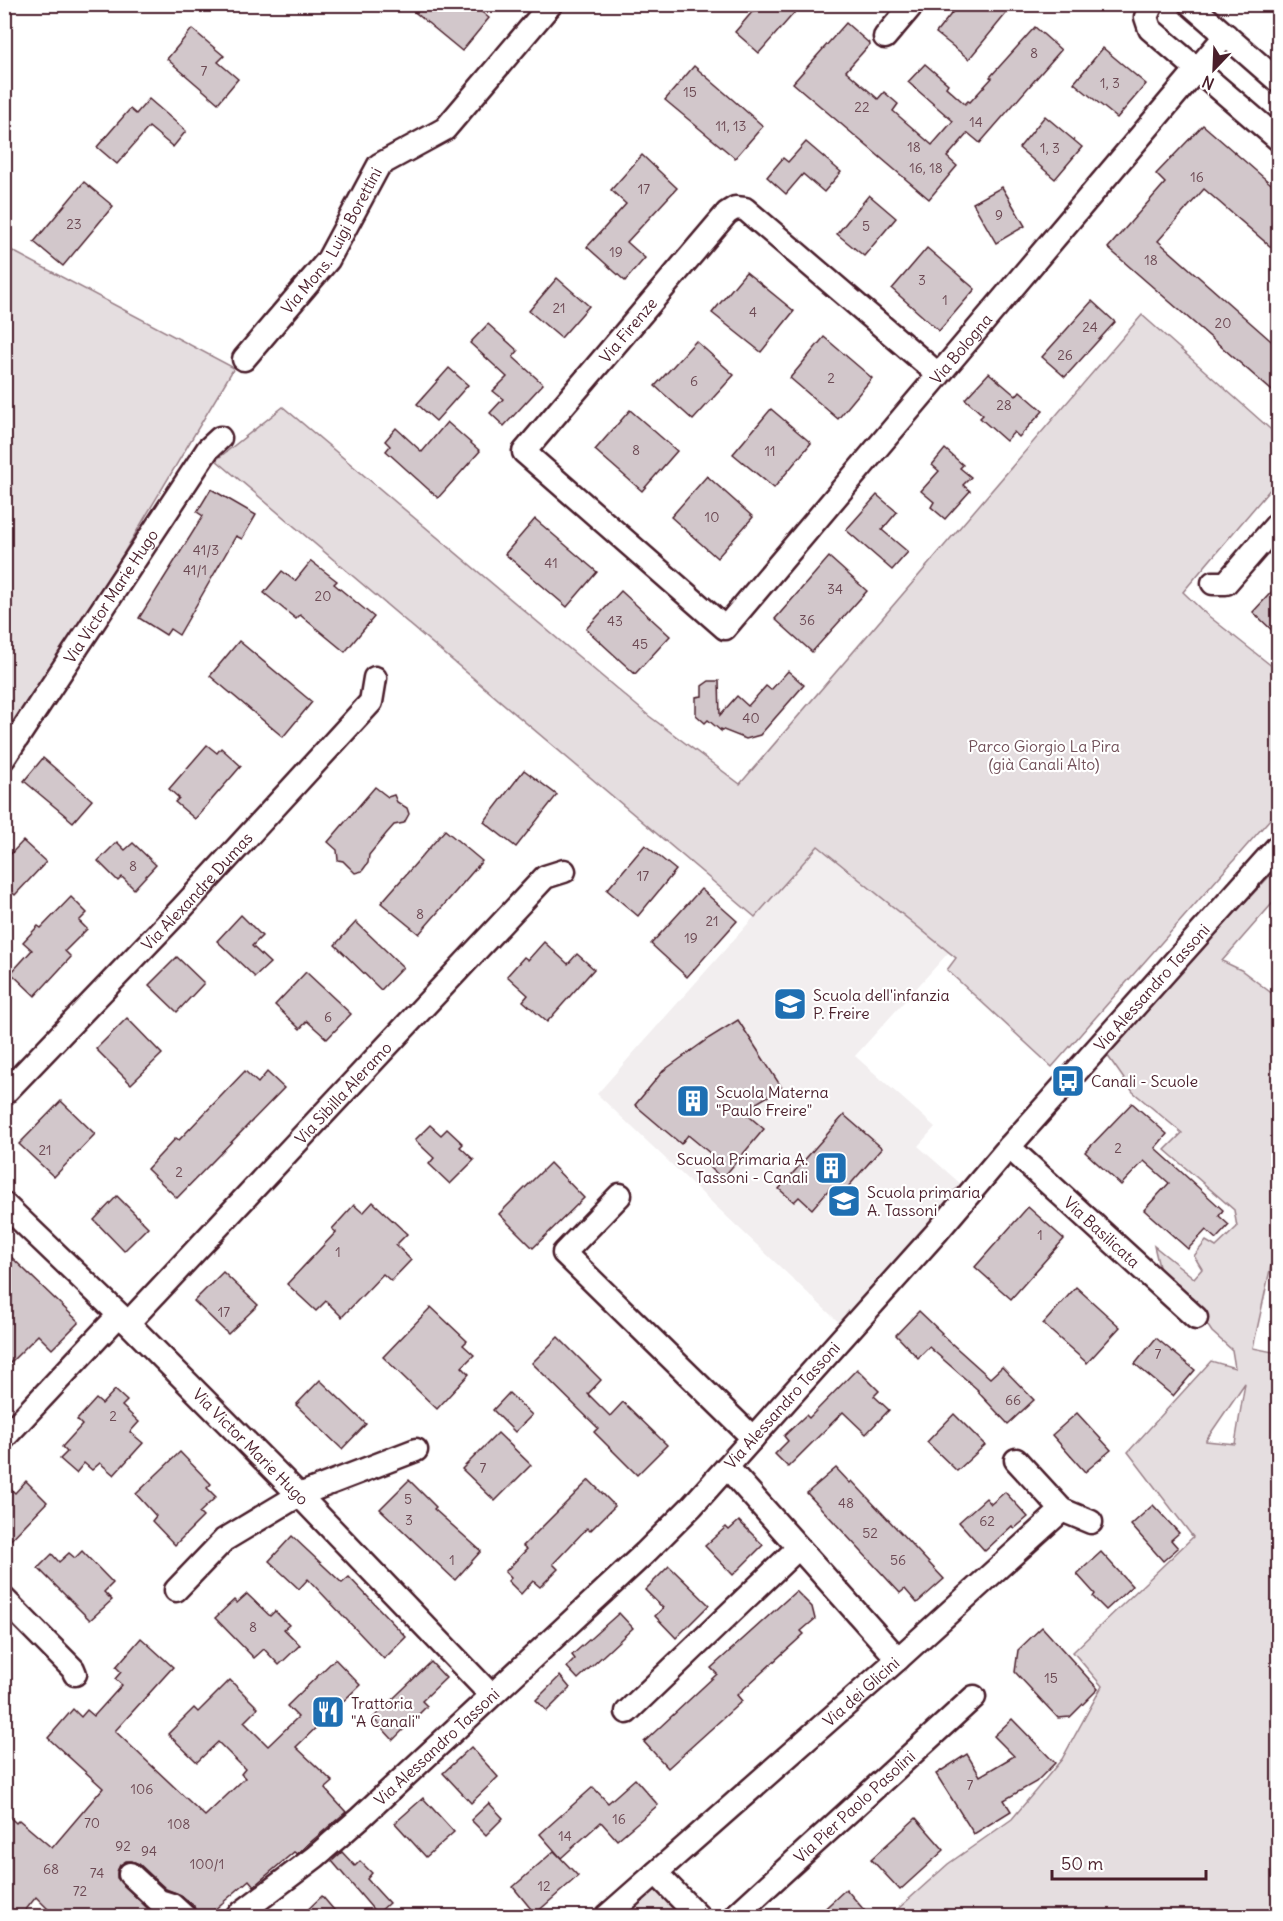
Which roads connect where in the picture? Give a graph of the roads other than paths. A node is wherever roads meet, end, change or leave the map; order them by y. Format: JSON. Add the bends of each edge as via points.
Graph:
{"nodes":[{"id":1,"x":550,"y":4,"type":"edge"},
{"id":2,"x":913,"y":4,"type":"edge"},
{"id":3,"x":1152,"y":4,"type":"edge"},
{"id":4,"x":1190,"y":4,"type":"edge"},
{"id":5,"x":1226,"y":35,"type":"junction"},
{"id":6,"x":885,"y":37,"type":"dead end"},
{"id":7,"x":1197,"y":70,"type":"junction"},
{"id":8,"x":1278,"y":81,"type":"edge"},
{"id":9,"x":1278,"y":139,"type":"edge"},
{"id":10,"x":244,"y":359,"type":"dead end"},
{"id":11,"x":939,"y":375,"type":"junction"},
{"id":12,"x":220,"y":438,"type":"dead end"},
{"id":13,"x":1278,"y":523,"type":"edge"},
{"id":14,"x":1213,"y":584,"type":"dead end"},
{"id":15,"x":725,"y":628,"type":"joint"},
{"id":16,"x":375,"y":678,"type":"dead end"},
{"id":17,"x":4,"y":758,"type":"edge"},
{"id":18,"x":1278,"y":846,"type":"edge"},
{"id":19,"x":564,"y":871,"type":"dead end"},
{"id":20,"x":4,"y":1094,"type":"edge"},
{"id":21,"x":1009,"y":1147,"type":"junction"},
{"id":22,"x":620,"y":1195,"type":"dead end"},
{"id":23,"x":4,"y":1204,"type":"edge"},
{"id":24,"x":1196,"y":1318,"type":"dead end"},
{"id":25,"x":123,"y":1319,"type":"junction"},
{"id":26,"x":4,"y":1438,"type":"edge"},
{"id":27,"x":753,"y":1438,"type":"junction"},
{"id":28,"x":416,"y":1450,"type":"dead end"},
{"id":29,"x":1016,"y":1460,"type":"dead end"},
{"id":30,"x":727,"y":1467,"type":"junction"},
{"id":31,"x":299,"y":1495,"type":"junction"},
{"id":32,"x":1062,"y":1510,"type":"junction"},
{"id":33,"x":1091,"y":1522,"type":"dead end"},
{"id":34,"x":798,"y":1548,"type":"junction"},
{"id":35,"x":176,"y":1590,"type":"dead end"},
{"id":36,"x":4,"y":1599,"type":"edge"},
{"id":37,"x":898,"y":1659,"type":"junction"},
{"id":38,"x":75,"y":1674,"type":"dead end"},
{"id":39,"x":491,"y":1695,"type":"junction"},
{"id":40,"x":974,"y":1697,"type":"dead end"},
{"id":41,"x":627,"y":1712,"type":"dead end"},
{"id":42,"x":656,"y":1873,"type":"junction"},
{"id":43,"x":130,"y":1874,"type":"dead end"},
{"id":44,"x":184,"y":1917,"type":"edge"},
{"id":45,"x":237,"y":1917,"type":"edge"},
{"id":46,"x":607,"y":1917,"type":"edge"},
{"id":47,"x":698,"y":1917,"type":"edge"},
{"id":48,"x":735,"y":1917,"type":"edge"}],
"edges":[{"from":1,"to":10,"type":"street","name":"Via Mons. Luigi Borettini","via":[[445,129],[379,165],[328,260]]},
{"from":2,"to":6,"type":"street"},
{"from":3,"to":7,"type":"street","via":[[1146,17],[1150,29]]},
{"from":4,"to":5,"type":"street"},
{"from":5,"to":7,"type":"street","name":"Via Bologna"},
{"from":5,"to":8,"type":"street"},
{"from":7,"to":9,"type":"street"},
{"from":7,"to":11,"type":"street","name":"Via Bologna"},
{"from":11,"to":15,"type":"street","name":"Via Bologna"},
{"from":11,"to":15,"type":"street","name":"Via Firenze","via":[[745,209],[735,208],[524,452]]},
{"from":12,"to":17,"type":"street","name":"Via Victor Marie Hugo","via":[[208,449]]},
{"from":13,"to":14,"type":"street","via":[[1226,583]]},
{"from":16,"to":20,"type":"street","name":"Via Alexandre Dumas","via":[[371,702]]},
{"from":18,"to":21,"type":"street","name":"Via Alessandro Tassoni"},
{"from":19,"to":25,"type":"street","name":"Via Sibilla Aleramo","via":[[545,877]]},
{"from":21,"to":24,"type":"street","name":"Via Basilicata"},
{"from":21,"to":27,"type":"street","name":"Via Alessandro Tassoni"},
{"from":22,"to":27,"type":"street","via":[[564,1253]]},
{"from":23,"to":25,"type":"street","name":"Via Victor Marie Hugo"},
{"from":25,"to":26,"type":"street","name":"Via Sibilla Aleramo"},
{"from":25,"to":31,"type":"street","name":"Via Victor Marie Hugo"},
{"from":27,"to":30,"type":"street","name":"Via Alessandro Tassoni"},
{"from":28,"to":31,"type":"street"},
{"from":29,"to":32,"type":"street"},
{"from":30,"to":34,"type":"street"},
{"from":30,"to":39,"type":"street","name":"Via Alessandro Tassoni","via":[[645,1554]]},
{"from":31,"to":35,"type":"street","via":[[224,1540]]},
{"from":31,"to":39,"type":"street","name":"Via Victor Marie Hugo"},
{"from":32,"to":33,"type":"street"},
{"from":32,"to":37,"type":"street","name":"Via dei Glicini"},
{"from":34,"to":37,"type":"street"},
{"from":34,"to":41,"type":"street"},
{"from":36,"to":38,"type":"street"},
{"from":37,"to":42,"type":"street","name":"Via dei Glicini"},
{"from":39,"to":45,"type":"street","name":"Via Alessandro Tassoni","via":[[360,1818]]},
{"from":40,"to":48,"type":"street","name":"Via Pier Paolo Pasolini"},
{"from":42,"to":46,"type":"street","name":"Via dei Glicini"},
{"from":42,"to":47,"type":"street"},
{"from":43,"to":44,"type":"street","via":[[159,1901],[172,1905]]}]}
